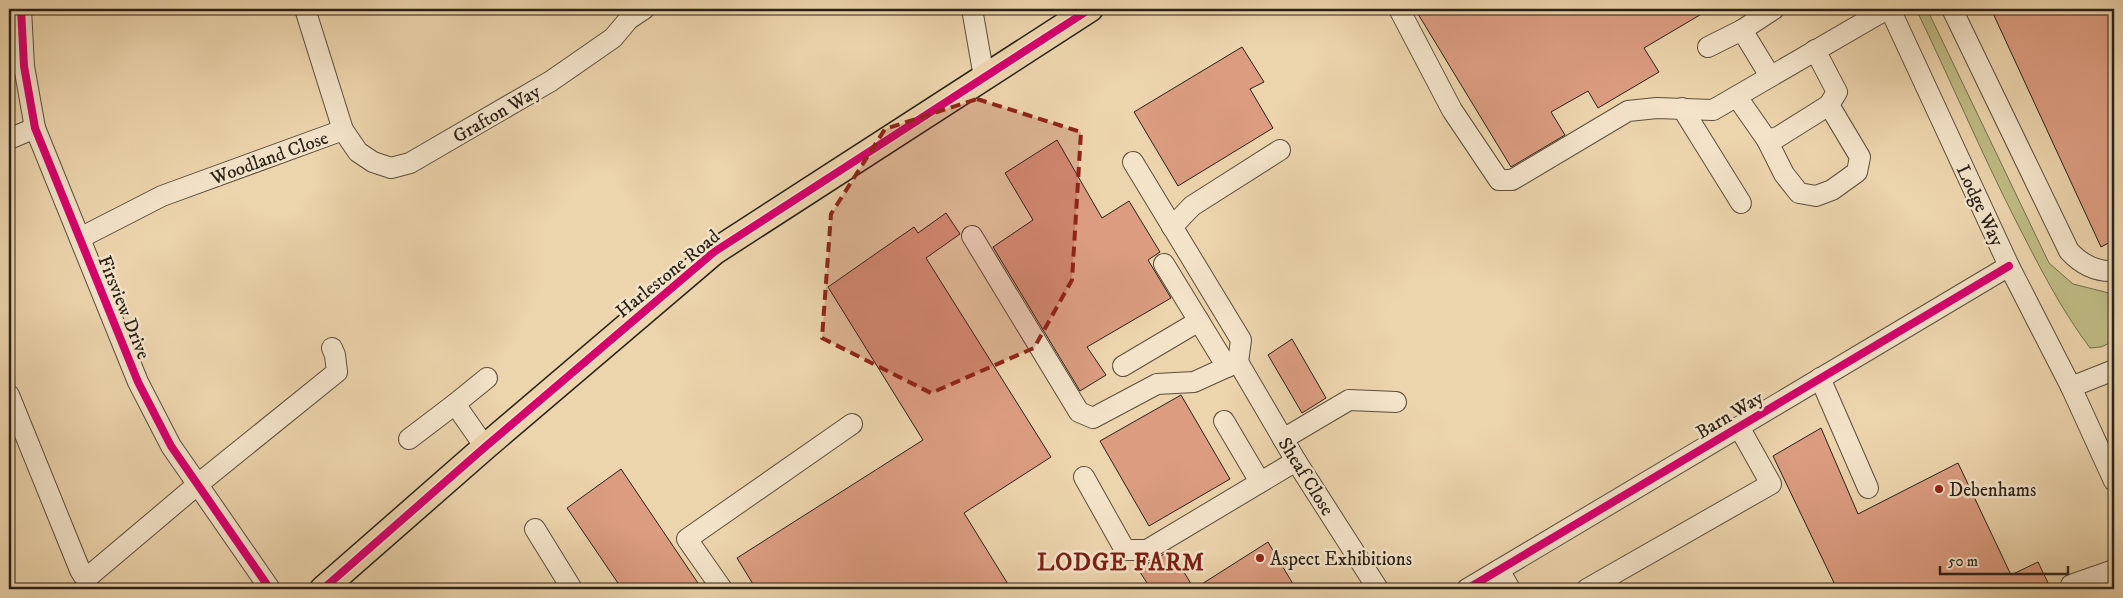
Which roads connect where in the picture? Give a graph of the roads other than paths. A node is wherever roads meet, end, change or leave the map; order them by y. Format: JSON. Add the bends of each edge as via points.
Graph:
{"nodes":[{"id":1,"x":21,"y":9,"type":"edge"},
{"id":2,"x":305,"y":9,"type":"edge"},
{"id":3,"x":972,"y":9,"type":"edge"},
{"id":4,"x":1090,"y":9,"type":"edge"},
{"id":5,"x":1400,"y":9,"type":"edge"},
{"id":6,"x":1774,"y":9,"type":"edge"},
{"id":7,"x":1889,"y":9,"type":"edge"},
{"id":8,"x":1952,"y":9,"type":"edge"},
{"id":9,"x":633,"y":12,"type":"edge"},
{"id":10,"x":1742,"y":30,"type":"junction"},
{"id":11,"x":1708,"y":47,"type":"dead end"},
{"id":12,"x":1815,"y":50,"type":"junction"},
{"id":13,"x":1770,"y":76,"type":"junction"},
{"id":14,"x":984,"y":77,"type":"junction"},
{"id":15,"x":1737,"y":97,"type":"junction"},
{"id":16,"x":1829,"y":105,"type":"junction"},
{"id":17,"x":1682,"y":108,"type":"junction"},
{"id":18,"x":35,"y":128,"type":"junction"},
{"id":19,"x":343,"y":130,"type":"junction"},
{"id":20,"x":9,"y":140,"type":"edge"},
{"id":21,"x":1767,"y":140,"type":"junction"},
{"id":22,"x":1280,"y":150,"type":"dead end"},
{"id":23,"x":1133,"y":162,"type":"dead end"},
{"id":24,"x":1740,"y":203,"type":"dead end"},
{"id":25,"x":1172,"y":226,"type":"junction"},
{"id":26,"x":972,"y":236,"type":"dead end"},
{"id":27,"x":80,"y":238,"type":"junction"},
{"id":28,"x":1164,"y":264,"type":"dead end"},
{"id":29,"x":2009,"y":266,"type":"junction"},
{"id":30,"x":2114,"y":271,"type":"edge"},
{"id":31,"x":1199,"y":321,"type":"junction"},
{"id":32,"x":332,"y":348,"type":"dead end"},
{"id":33,"x":1233,"y":365,"type":"junction"},
{"id":34,"x":1122,"y":366,"type":"dead end"},
{"id":35,"x":2114,"y":370,"type":"edge"},
{"id":36,"x":487,"y":378,"type":"dead end"},
{"id":37,"x":1820,"y":378,"type":"junction"},
{"id":38,"x":2071,"y":387,"type":"junction"},
{"id":39,"x":9,"y":394,"type":"edge"},
{"id":40,"x":1396,"y":402,"type":"dead end"},
{"id":41,"x":456,"y":404,"type":"junction"},
{"id":42,"x":1224,"y":422,"type":"dead end"},
{"id":43,"x":852,"y":424,"type":"dead end"},
{"id":44,"x":1739,"y":427,"type":"junction"},
{"id":45,"x":1283,"y":438,"type":"junction"},
{"id":46,"x":409,"y":439,"type":"dead end"},
{"id":47,"x":485,"y":447,"type":"junction"},
{"id":48,"x":1296,"y":461,"type":"junction"},
{"id":49,"x":1084,"y":477,"type":"dead end"},
{"id":50,"x":2114,"y":481,"type":"edge"},
{"id":51,"x":1260,"y":482,"type":"junction"},
{"id":52,"x":197,"y":484,"type":"junction"},
{"id":53,"x":1868,"y":488,"type":"dead end"},
{"id":54,"x":535,"y":529,"type":"dead end"},
{"id":55,"x":1499,"y":570,"type":"junction"},
{"id":56,"x":2114,"y":570,"type":"edge"},
{"id":57,"x":2071,"y":585,"type":"dead end"},
{"id":58,"x":270,"y":589,"type":"edge"},
{"id":59,"x":323,"y":589,"type":"edge"},
{"id":60,"x":572,"y":589,"type":"edge"},
{"id":61,"x":722,"y":589,"type":"edge"},
{"id":62,"x":1378,"y":589,"type":"edge"},
{"id":63,"x":1467,"y":589,"type":"edge"},
{"id":64,"x":1510,"y":589,"type":"edge"},
{"id":65,"x":1587,"y":589,"type":"edge"}],
"edges":[{"from":1,"to":18,"type":"street","name":"Firsview Drive","via":[[24,66]]},
{"from":2,"to":19,"type":"street","name":"Woodland Close"},
{"from":3,"to":14,"type":"street"},
{"from":4,"to":14,"type":"main road","name":"Harlestone Road"},
{"from":5,"to":17,"type":"street","via":[[1452,110],[1499,180],[1512,180],[1628,111]]},
{"from":6,"to":10,"type":"street"},
{"from":7,"to":12,"type":"street"},
{"from":7,"to":29,"type":"street","name":"Lodge Way"},
{"from":8,"to":30,"type":"street","via":[[2069,251],[2079,262],[2092,268]]},
{"from":9,"to":19,"type":"street","name":"Grafton Way","via":[[614,38],[551,81],[410,163],[391,168],[373,162],[358,152]]},
{"from":10,"to":11,"type":"street"},
{"from":10,"to":13,"type":"street"},
{"from":12,"to":13,"type":"street"},
{"from":12,"to":16,"type":"street","via":[[1837,92]]},
{"from":13,"to":15,"type":"street"},
{"from":14,"to":47,"type":"main road","name":"Harlestone Road","via":[[714,252]]},
{"from":15,"to":17,"type":"street","via":[[1714,110]]},
{"from":15,"to":21,"type":"street"},
{"from":16,"to":21,"type":"street","via":[[1778,137]]},
{"from":16,"to":21,"type":"street","via":[[1860,157],[1857,172],[1832,190],[1816,196],[1799,193],[1784,174]]},
{"from":17,"to":24,"type":"street"},
{"from":18,"to":20,"type":"street"},
{"from":18,"to":27,"type":"street","name":"Firsview Drive"},
{"from":19,"to":27,"type":"street","name":"Woodland Close","via":[[162,196]]},
{"from":22,"to":25,"type":"street","via":[[1192,206]]},
{"from":23,"to":25,"type":"street"},
{"from":25,"to":33,"type":"street","via":[[1241,340]]},
{"from":26,"to":33,"type":"street","via":[[1079,412],[1093,418],[1157,384],[1194,382]]},
{"from":27,"to":52,"type":"street","name":"Firsview Drive","via":[[146,399],[171,446]]},
{"from":28,"to":31,"type":"street","name":"Sheaf Close"},
{"from":29,"to":37,"type":"street","name":"Barn Way"},
{"from":29,"to":38,"type":"street","name":"Lodge Way"},
{"from":31,"to":33,"type":"street","name":"Sheaf Close"},
{"from":31,"to":34,"type":"street"},
{"from":32,"to":52,"type":"street","via":[[337,372]]},
{"from":33,"to":45,"type":"street","name":"Sheaf Close"},
{"from":35,"to":38,"type":"street"},
{"from":36,"to":41,"type":"street"},
{"from":37,"to":44,"type":"street","name":"Barn Way"},
{"from":37,"to":53,"type":"street"},
{"from":38,"to":50,"type":"street","name":"Lodge Way"},
{"from":39,"to":52,"type":"street","via":[[83,575],[88,577]]},
{"from":40,"to":45,"type":"street","via":[[1349,400]]},
{"from":41,"to":46,"type":"street"},
{"from":41,"to":47,"type":"street"},
{"from":42,"to":51,"type":"street"},
{"from":43,"to":61,"type":"street","via":[[686,539]]},
{"from":44,"to":55,"type":"street","name":"Barn Way"},
{"from":44,"to":65,"type":"street","via":[[1771,484]]},
{"from":45,"to":48,"type":"street","name":"Sheaf Close"},
{"from":47,"to":59,"type":"main road","name":"Harlestone Road"},
{"from":48,"to":51,"type":"street"},
{"from":48,"to":62,"type":"street","name":"Sheaf Close"},
{"from":49,"to":51,"type":"street","via":[[1125,550],[1147,550]]},
{"from":52,"to":58,"type":"street","name":"Firsview Drive"},
{"from":54,"to":60,"type":"street"},
{"from":55,"to":63,"type":"street","name":"Barn Way"},
{"from":55,"to":64,"type":"street"},
{"from":56,"to":57,"type":"street"}]}
